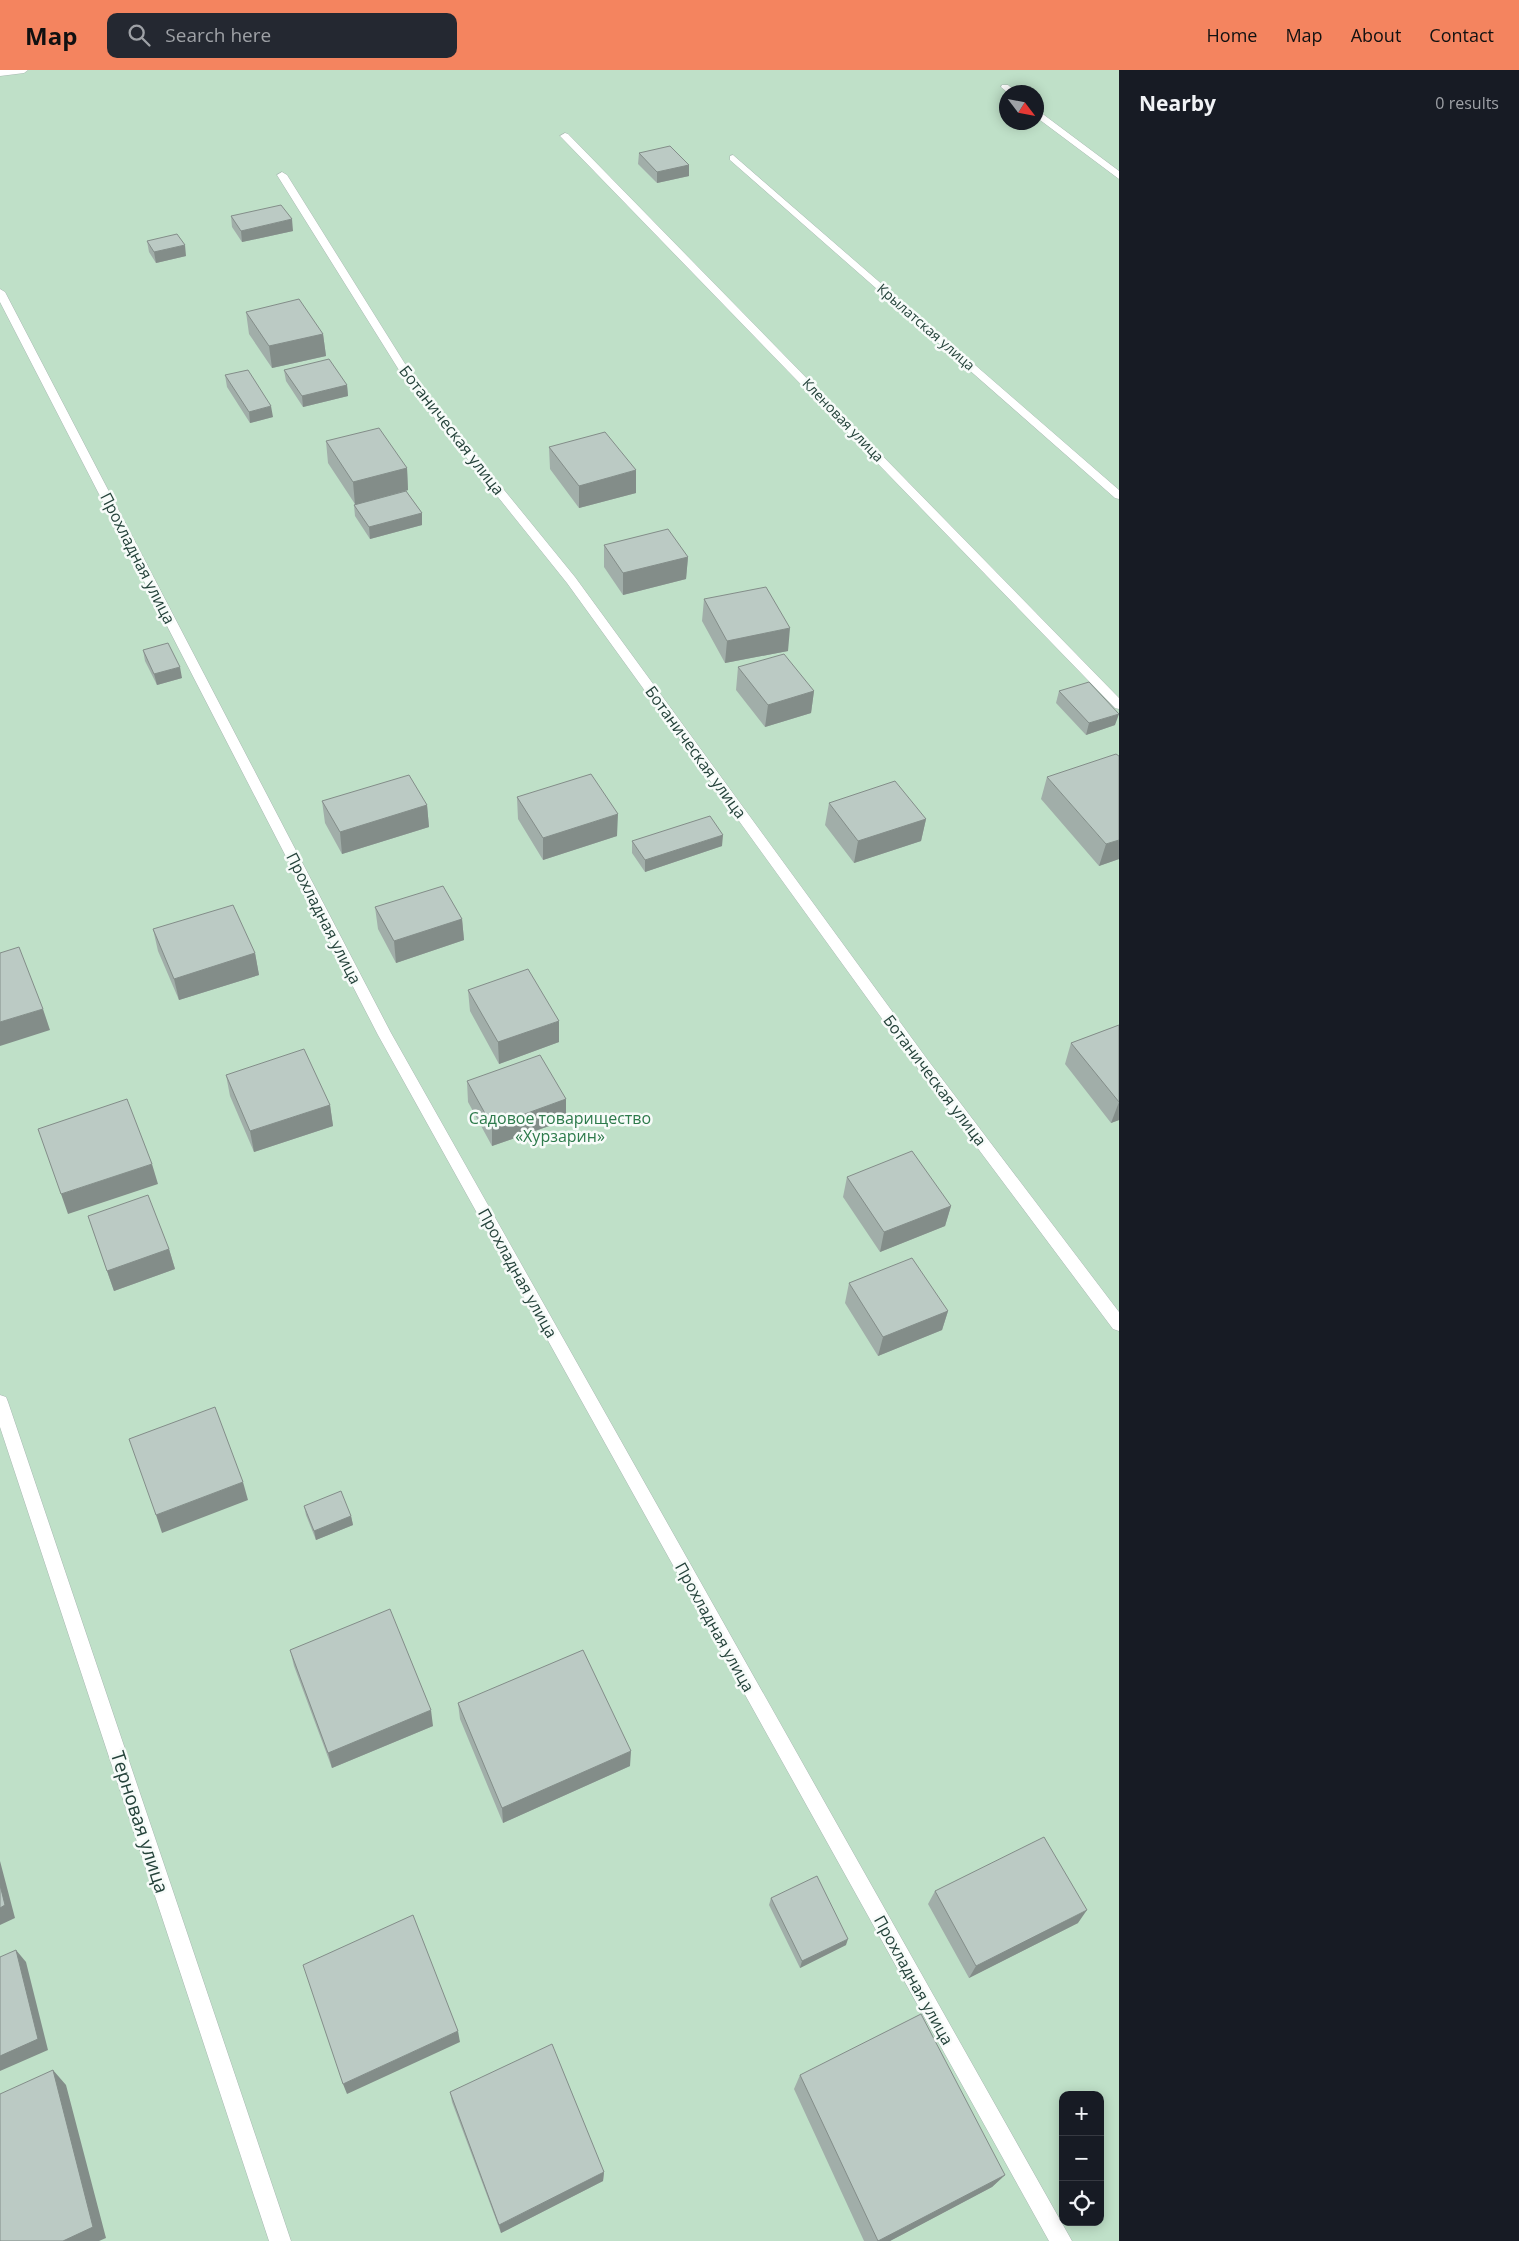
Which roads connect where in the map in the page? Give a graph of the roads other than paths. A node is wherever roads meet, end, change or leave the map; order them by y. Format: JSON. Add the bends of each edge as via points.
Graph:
{"nodes":[{"id":1,"x":24,"y":70,"type":"edge"},
{"id":2,"x":0,"y":73,"type":"edge"},
{"id":3,"x":1044,"y":118,"type":"edge"},
{"id":4,"x":565,"y":136,"type":"dead end"},
{"id":5,"x":733,"y":158,"type":"dead end"},
{"id":6,"x":282,"y":175,"type":"dead end"},
{"id":7,"x":1119,"y":176,"type":"edge"},
{"id":8,"x":0,"y":292,"type":"edge"},
{"id":9,"x":1119,"y":496,"type":"edge"},
{"id":10,"x":1119,"y":705,"type":"edge"},
{"id":11,"x":1119,"y":1324,"type":"edge"},
{"id":12,"x":0,"y":1402,"type":"edge"},
{"id":13,"x":280,"y":2241,"type":"edge"},
{"id":14,"x":1061,"y":2241,"type":"edge"}],
"edges":[{"from":1,"to":2,"type":"street"},
{"from":3,"to":7,"type":"street"},
{"from":4,"to":10,"type":"street","name":"Кленовая улица"},
{"from":5,"to":9,"type":"street","name":"Крылатская улица"},
{"from":6,"to":11,"type":"street","name":"Ботаническая улица","via":[[413,384],[571,580],[922,1063]]},
{"from":8,"to":14,"type":"street","name":"Прохладная улица","via":[[385,1035]]},
{"from":12,"to":13,"type":"street","name":"Терновая улица"}]}
